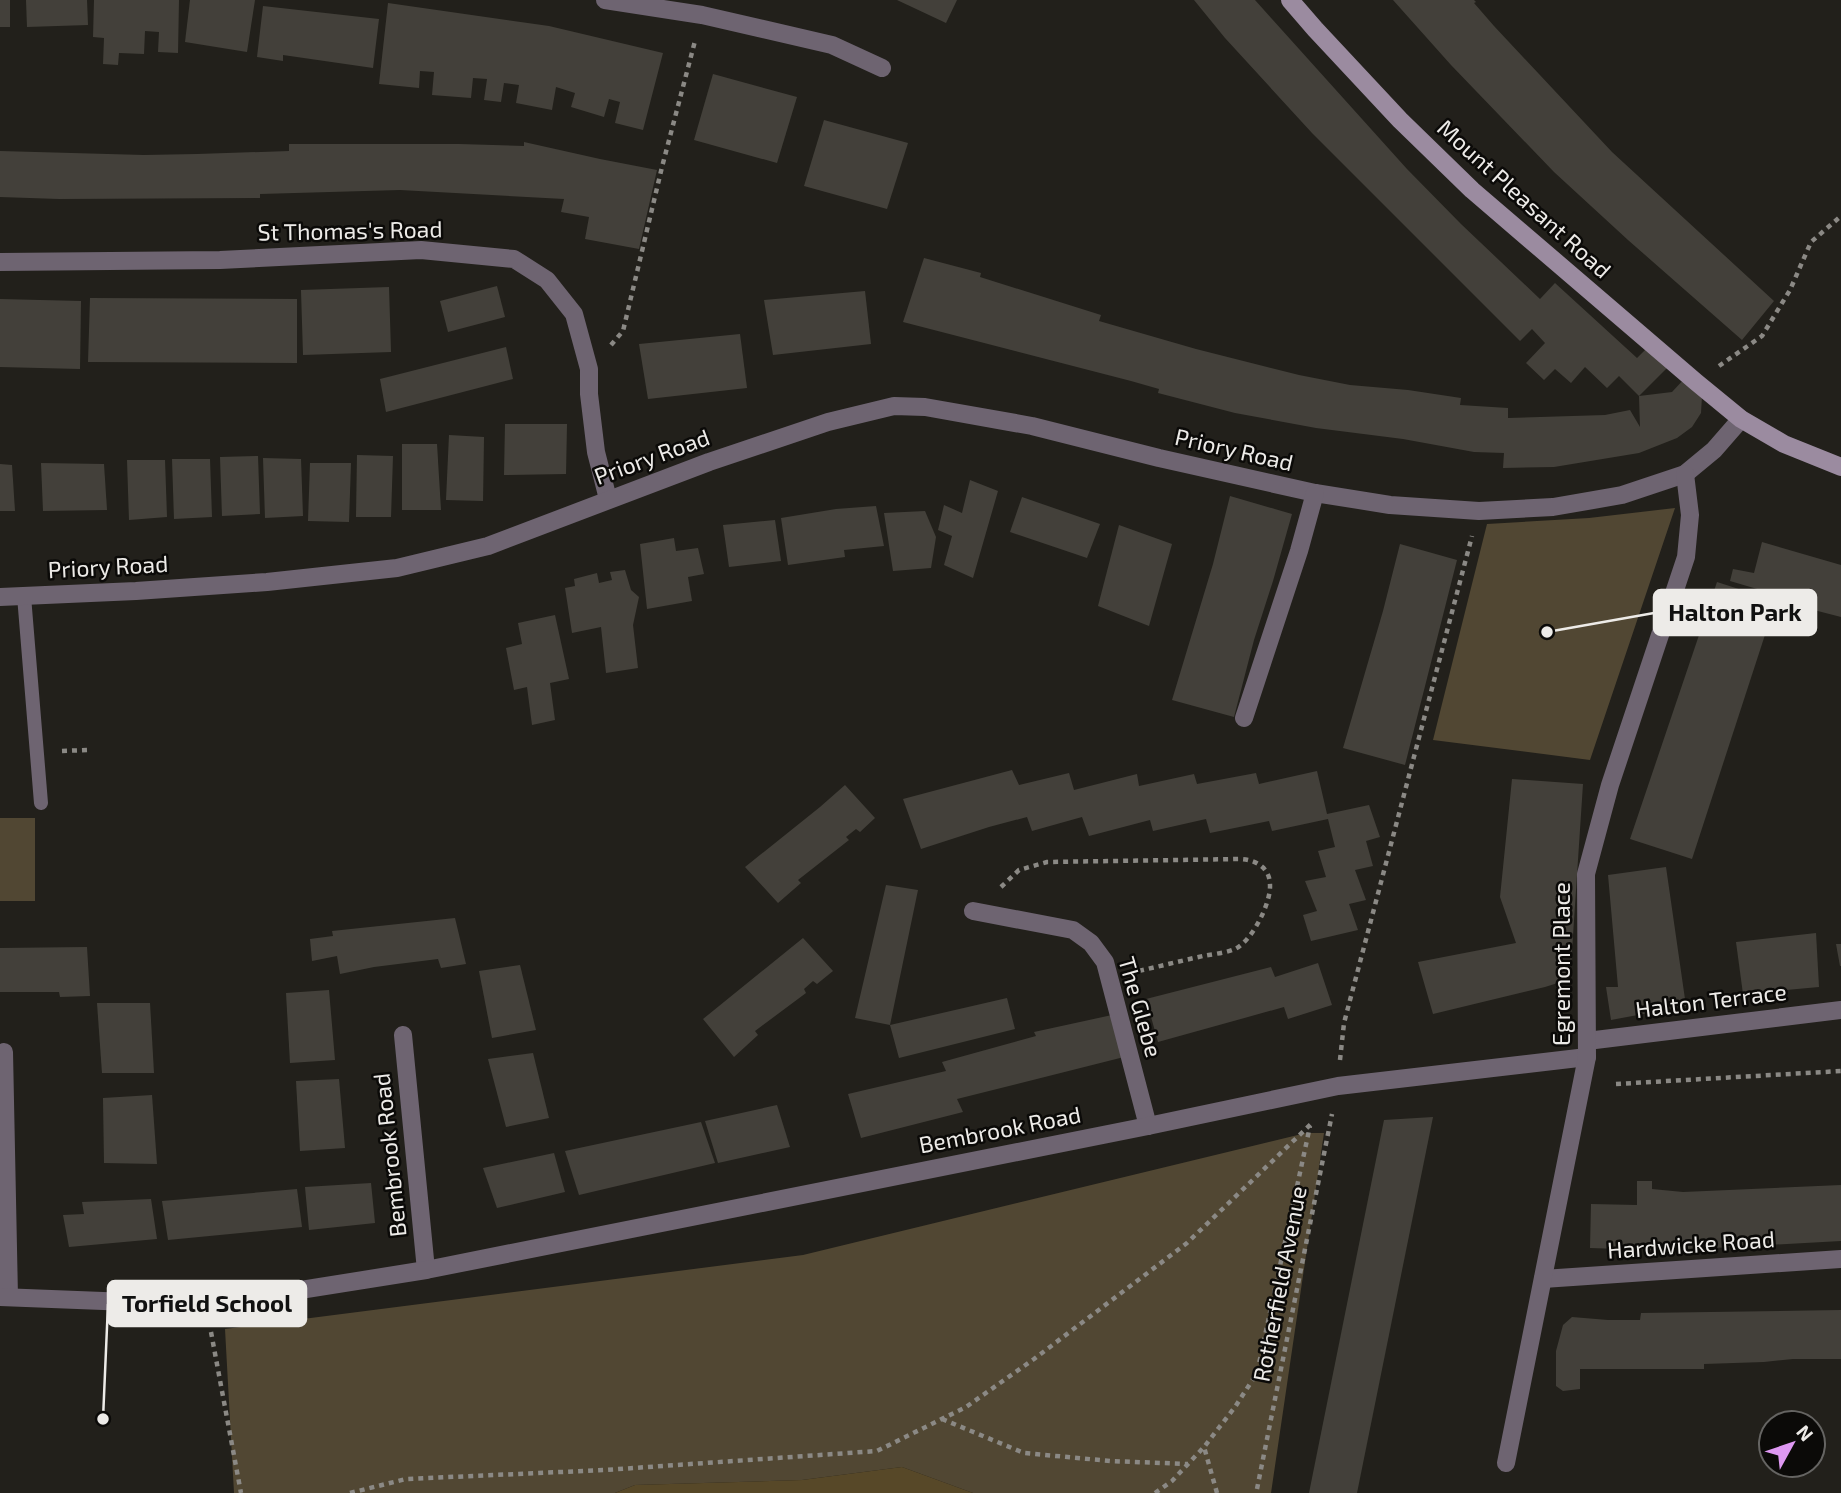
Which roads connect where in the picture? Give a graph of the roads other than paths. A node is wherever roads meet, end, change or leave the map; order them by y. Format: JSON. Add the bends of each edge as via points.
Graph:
{"nodes":[{"id":1,"x":605,"y":0,"type":"edge"},
{"id":2,"x":1290,"y":0,"type":"edge"},
{"id":3,"x":882,"y":68,"type":"dead end"},
{"id":4,"x":0,"y":262,"type":"edge"},
{"id":5,"x":1741,"y":419,"type":"junction"},
{"id":6,"x":1841,"y":467,"type":"edge"},
{"id":7,"x":1685,"y":474,"type":"junction"},
{"id":8,"x":1315,"y":493,"type":"junction"},
{"id":9,"x":608,"y":499,"type":"junction"},
{"id":10,"x":24,"y":596,"type":"junction"},
{"id":11,"x":0,"y":597,"type":"edge"},
{"id":12,"x":1244,"y":718,"type":"dead end"},
{"id":13,"x":41,"y":803,"type":"dead end"},
{"id":14,"x":973,"y":911,"type":"dead end"},
{"id":15,"x":1841,"y":1010,"type":"edge"},
{"id":16,"x":402,"y":1035,"type":"dead end"},
{"id":17,"x":1587,"y":1049,"type":"junction"},
{"id":18,"x":4,"y":1052,"type":"dead end"},
{"id":19,"x":1148,"y":1126,"type":"junction"},
{"id":20,"x":1841,"y":1259,"type":"edge"},
{"id":21,"x":425,"y":1269,"type":"junction"},
{"id":22,"x":1544,"y":1279,"type":"junction"},
{"id":23,"x":5,"y":1297,"type":"edge"},
{"id":24,"x":1506,"y":1463,"type":"dead end"}],
"edges":[{"from":1,"to":3,"type":"street","via":[[702,15],[832,46]]},
{"from":2,"to":5,"type":"street","name":"Mount Pleasant Road","via":[[1472,190]]},
{"from":4,"to":9,"type":"street","name":"St Thomas's Road","via":[[220,260],[421,250],[514,259],[547,280],[574,314],[589,369],[596,452]]},
{"from":5,"to":6,"type":"street","via":[[1784,444]]},
{"from":5,"to":7,"type":"street","name":"Priory Road"},
{"from":7,"to":8,"type":"street","name":"Priory Road","via":[[1622,495],[1553,507],[1479,512]]},
{"from":7,"to":17,"type":"street","name":"Egremont Place","via":[[1690,515],[1686,557],[1610,785],[1586,874]]},
{"from":8,"to":9,"type":"street","name":"Priory Road","via":[[1032,426],[894,406],[828,422]]},
{"from":8,"to":12,"type":"street","name":"Priory Road"},
{"from":9,"to":10,"type":"street","name":"Priory Road","via":[[488,546],[397,568],[267,582]]},
{"from":10,"to":11,"type":"street","name":"Priory Road"},
{"from":10,"to":13,"type":"lane"},
{"from":14,"to":19,"type":"street","name":"The Glebe","via":[[1073,930],[1091,943],[1110,978]]},
{"from":15,"to":17,"type":"street","name":"Halton Terrace"},
{"from":16,"to":21,"type":"street","name":"Bembrook Road"},
{"from":17,"to":19,"type":"street","name":"Bembrook Road","via":[[1330,1087]]},
{"from":17,"to":22,"type":"street","name":"Egremont Place"},
{"from":18,"to":23,"type":"street","name":"Bembrook Road"},
{"from":19,"to":21,"type":"street","name":"Bembrook Road"},
{"from":20,"to":22,"type":"street","name":"Hardwicke Road"},
{"from":21,"to":23,"type":"street","name":"Bembrook Road","via":[[206,1305]]},
{"from":22,"to":24,"type":"street","name":"Egremont Place"}]}
